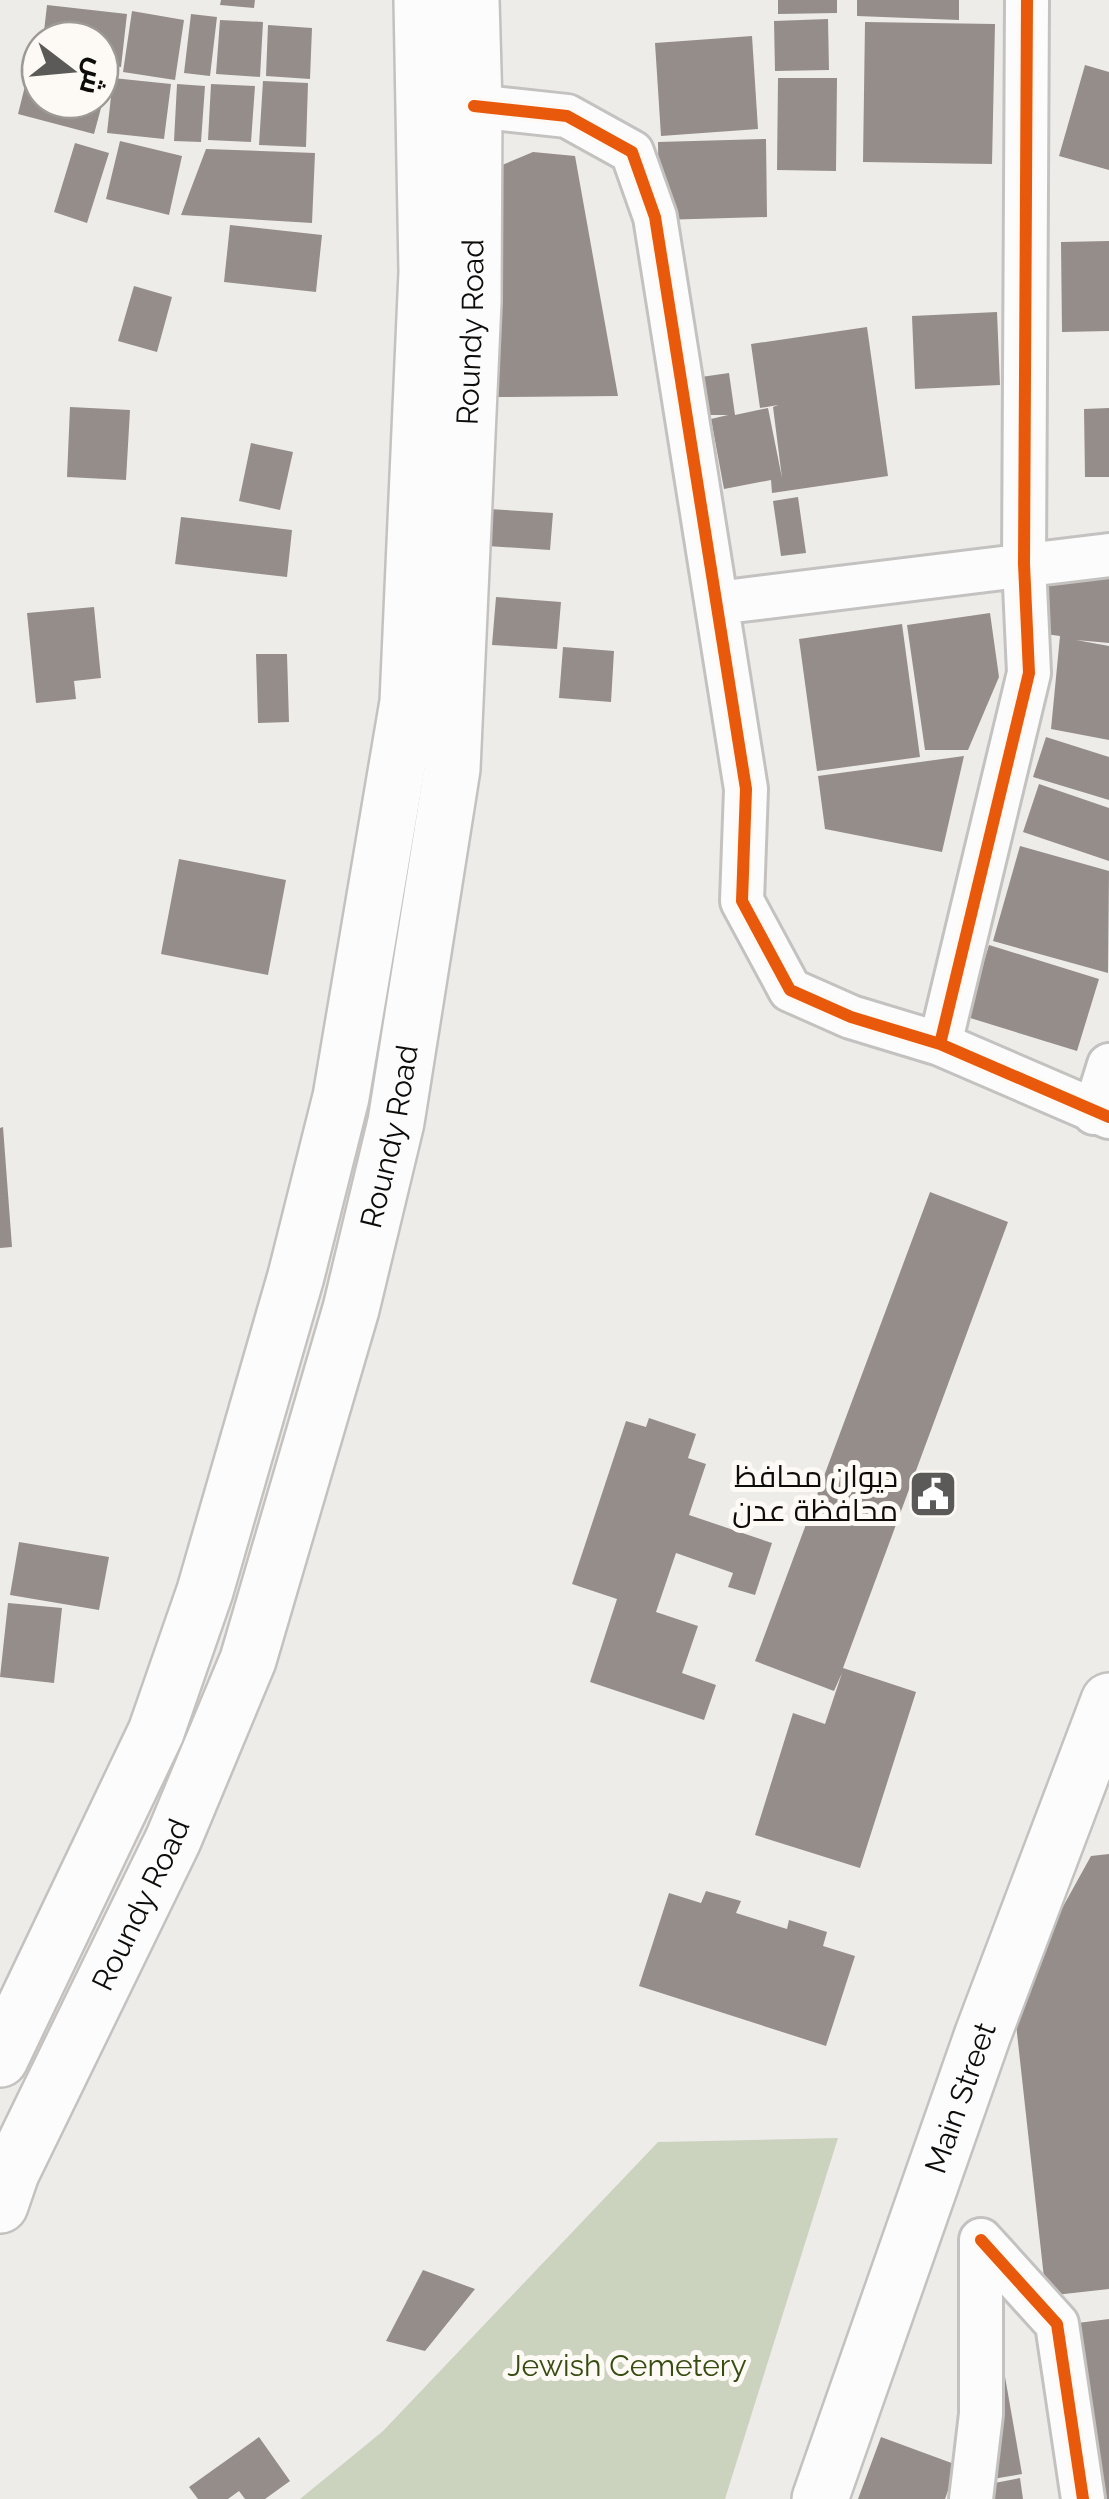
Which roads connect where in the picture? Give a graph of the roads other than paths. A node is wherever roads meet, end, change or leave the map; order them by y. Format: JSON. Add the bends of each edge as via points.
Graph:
{"nodes":[{"id":1,"x":422,"y":0,"type":"edge"},
{"id":2,"x":470,"y":0,"type":"edge"},
{"id":3,"x":1027,"y":0,"type":"edge"},
{"id":4,"x":474,"y":106,"type":"junction"},
{"id":5,"x":1109,"y":555,"type":"edge"},
{"id":6,"x":1024,"y":564,"type":"junction"},
{"id":7,"x":717,"y":603,"type":"junction"},
{"id":8,"x":940,"y":1044,"type":"junction"},
{"id":9,"x":1109,"y":1065,"type":"edge"},
{"id":10,"x":1102,"y":1115,"type":"edge"},
{"id":11,"x":1109,"y":1701,"type":"edge"},
{"id":12,"x":0,"y":2059,"type":"edge"},
{"id":13,"x":0,"y":2205,"type":"edge"},
{"id":14,"x":820,"y":2499,"type":"edge"},
{"id":15,"x":971,"y":2499,"type":"edge"},
{"id":16,"x":1083,"y":2499,"type":"edge"}],
"edges":[{"from":1,"to":12,"type":"main road","name":"Roundy Road","via":[[427,272],[408,702],[342,1097],[206,1591],[162,1714]]},
{"from":2,"to":4,"type":"main road","name":"Roundy Road"},
{"from":3,"to":6,"type":"street"},
{"from":4,"to":7,"type":"street","via":[[567,116],[632,152],[655,216]]},
{"from":4,"to":13,"type":"main road","name":"Roundy Road","via":[[473,302],[452,770],[396,1122],[351,1309],[248,1660],[173,1840]]},
{"from":5,"to":6,"type":"street"},
{"from":6,"to":7,"type":"street"},
{"from":6,"to":8,"type":"street","via":[[1029,673]]},
{"from":7,"to":8,"type":"street","via":[[746,789],[742,901],[790,990]]},
{"from":8,"to":10,"type":"street"},
{"from":9,"to":10,"type":"street"},
{"from":11,"to":14,"type":"main road","name":"Main Street","via":[[983,2034]]},
{"from":15,"to":16,"type":"street","via":[[982,2414],[981,2240],[1057,2324]]}]}
